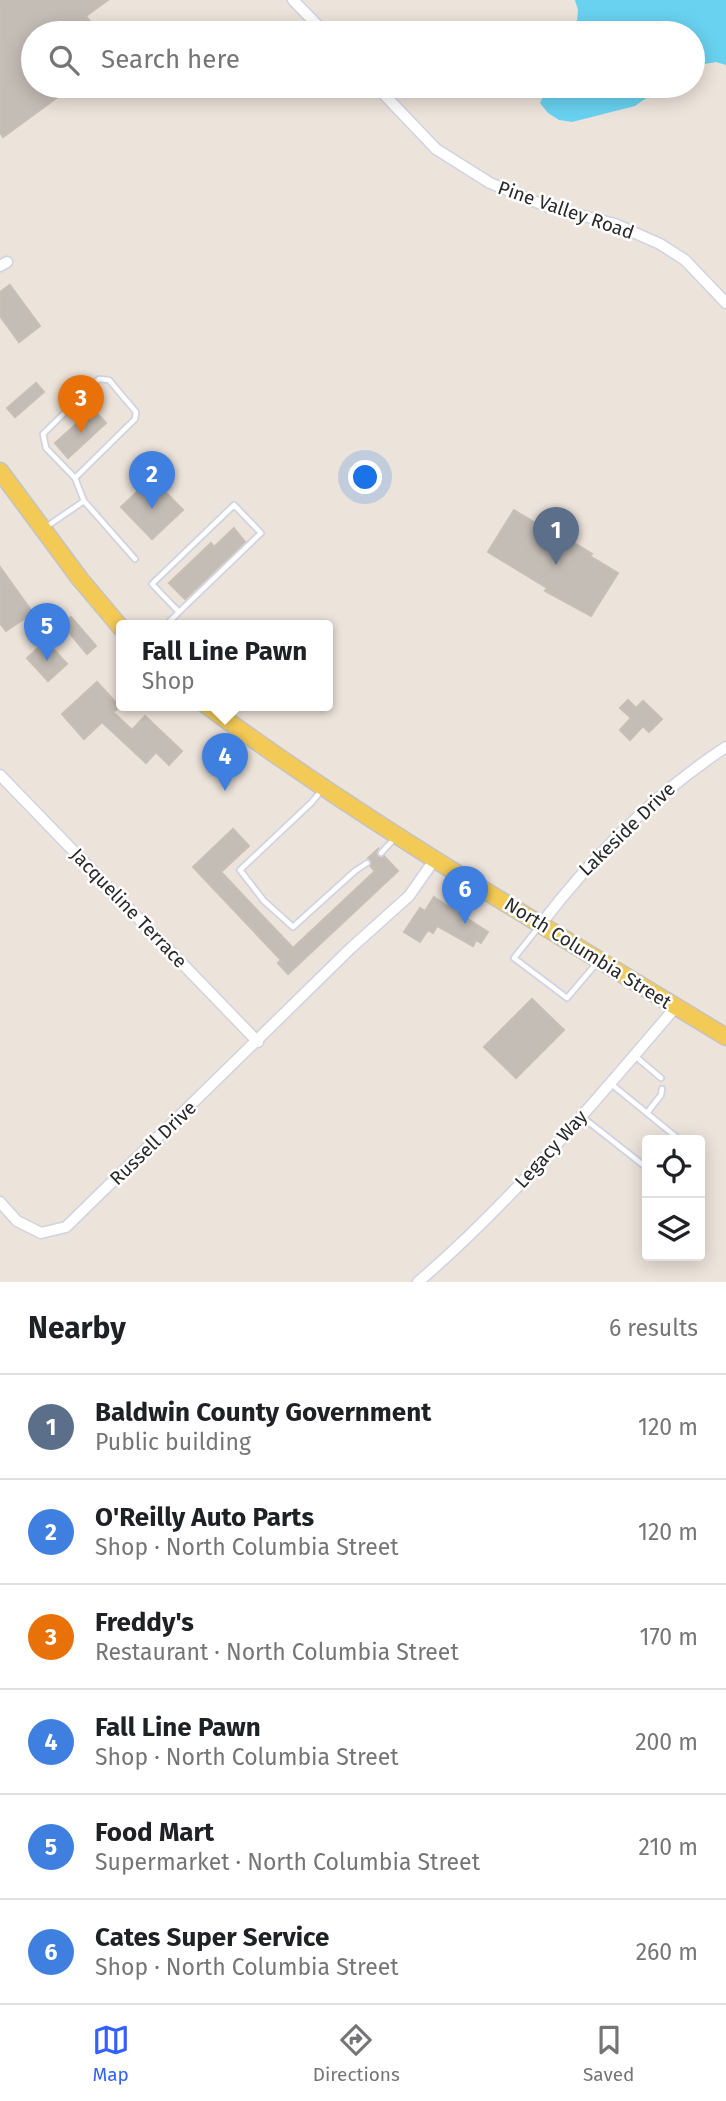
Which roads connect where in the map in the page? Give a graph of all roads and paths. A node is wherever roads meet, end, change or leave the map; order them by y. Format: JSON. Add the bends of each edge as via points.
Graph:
{"nodes":[{"id":1,"x":293,"y":0,"type":"edge"},
{"id":2,"x":313,"y":21,"type":"edge"},
{"id":3,"x":387,"y":98,"type":"edge"},
{"id":4,"x":726,"y":303,"type":"edge"},
{"id":5,"x":0,"y":471,"type":"edge"},
{"id":6,"x":75,"y":478,"type":"junction"},
{"id":7,"x":84,"y":501,"type":"junction"},
{"id":8,"x":43,"y":530,"type":"junction"},
{"id":9,"x":135,"y":559,"type":"dead end"},
{"id":10,"x":179,"y":612,"type":"junction"},
{"id":11,"x":171,"y":620,"type":"edge"},
{"id":12,"x":116,"y":621,"type":"edge"},
{"id":13,"x":214,"y":711,"type":"edge"},
{"id":14,"x":726,"y":747,"type":"edge"},
{"id":15,"x":0,"y":775,"type":"edge"},
{"id":16,"x":324,"y":788,"type":"junction"},
{"id":17,"x":398,"y":835,"type":"junction"},
{"id":18,"x":381,"y":853,"type":"dead end"},
{"id":19,"x":435,"y":859,"type":"junction"},
{"id":20,"x":368,"y":863,"type":"dead end"},
{"id":21,"x":541,"y":924,"type":"junction"},
{"id":22,"x":600,"y":960,"type":"junction"},
{"id":23,"x":675,"y":1008,"type":"junction"},
{"id":24,"x":726,"y":1037,"type":"edge"},
{"id":25,"x":258,"y":1042,"type":"junction"},
{"id":26,"x":635,"y":1056,"type":"junction"},
{"id":27,"x":661,"y":1078,"type":"dead end"},
{"id":28,"x":609,"y":1083,"type":"junction"},
{"id":29,"x":662,"y":1089,"type":"dead end"},
{"id":30,"x":647,"y":1113,"type":"junction"},
{"id":31,"x":580,"y":1116,"type":"junction"},
{"id":32,"x":674,"y":1135,"type":"edge"},
{"id":33,"x":642,"y":1164,"type":"edge"},
{"id":34,"x":0,"y":1202,"type":"edge"},
{"id":35,"x":418,"y":1282,"type":"edge"}],
"edges":[{"from":1,"to":2,"type":"street"},
{"from":3,"to":4,"type":"street","name":"Pine Valley Road","via":[[436,149],[490,183],[548,207],[615,224],[660,244],[685,260]]},
{"from":5,"to":8,"type":"main road"},
{"from":6,"to":6,"type":"lane","via":[[135,419],[136,412],[109,380],[99,379],[43,434],[46,448]]},
{"from":6,"to":7,"type":"lane"},
{"from":7,"to":8,"type":"lane"},
{"from":7,"to":9,"type":"lane"},
{"from":8,"to":12,"type":"main road"},
{"from":10,"to":10,"type":"lane","via":[[261,533],[234,505],[152,584]]},
{"from":10,"to":11,"type":"lane"},
{"from":13,"to":16,"type":"main road","name":"North Columbia Street"},
{"from":14,"to":21,"type":"street","name":"Lakeside Drive","via":[[670,786],[620,831]]},
{"from":15,"to":25,"type":"street","name":"Jacqueline Terrace"},
{"from":16,"to":17,"type":"main road","name":"North Columbia Street"},
{"from":16,"to":20,"type":"lane","via":[[240,870],[264,901],[293,927]]},
{"from":17,"to":18,"type":"lane"},
{"from":17,"to":19,"type":"main road","name":"North Columbia Street"},
{"from":19,"to":21,"type":"main road","name":"North Columbia Street"},
{"from":19,"to":25,"type":"street","name":"Russell Drive","via":[[409,896]]},
{"from":21,"to":22,"type":"main road","name":"North Columbia Street"},
{"from":21,"to":22,"type":"lane","via":[[514,958],[567,998]]},
{"from":22,"to":23,"type":"main road","name":"North Columbia Street"},
{"from":23,"to":24,"type":"main road","name":"North Columbia Street"},
{"from":23,"to":26,"type":"street","name":"Legacy Way"},
{"from":25,"to":34,"type":"street","name":"Russell Drive","via":[[66,1227],[41,1233],[17,1221]]},
{"from":26,"to":27,"type":"lane"},
{"from":26,"to":28,"type":"street","name":"Legacy Way"},
{"from":28,"to":30,"type":"lane"},
{"from":28,"to":31,"type":"street","name":"Legacy Way"},
{"from":29,"to":30,"type":"lane"},
{"from":30,"to":32,"type":"lane"},
{"from":31,"to":33,"type":"lane"},
{"from":31,"to":35,"type":"street","name":"Legacy Way","via":[[458,1248]]}]}
